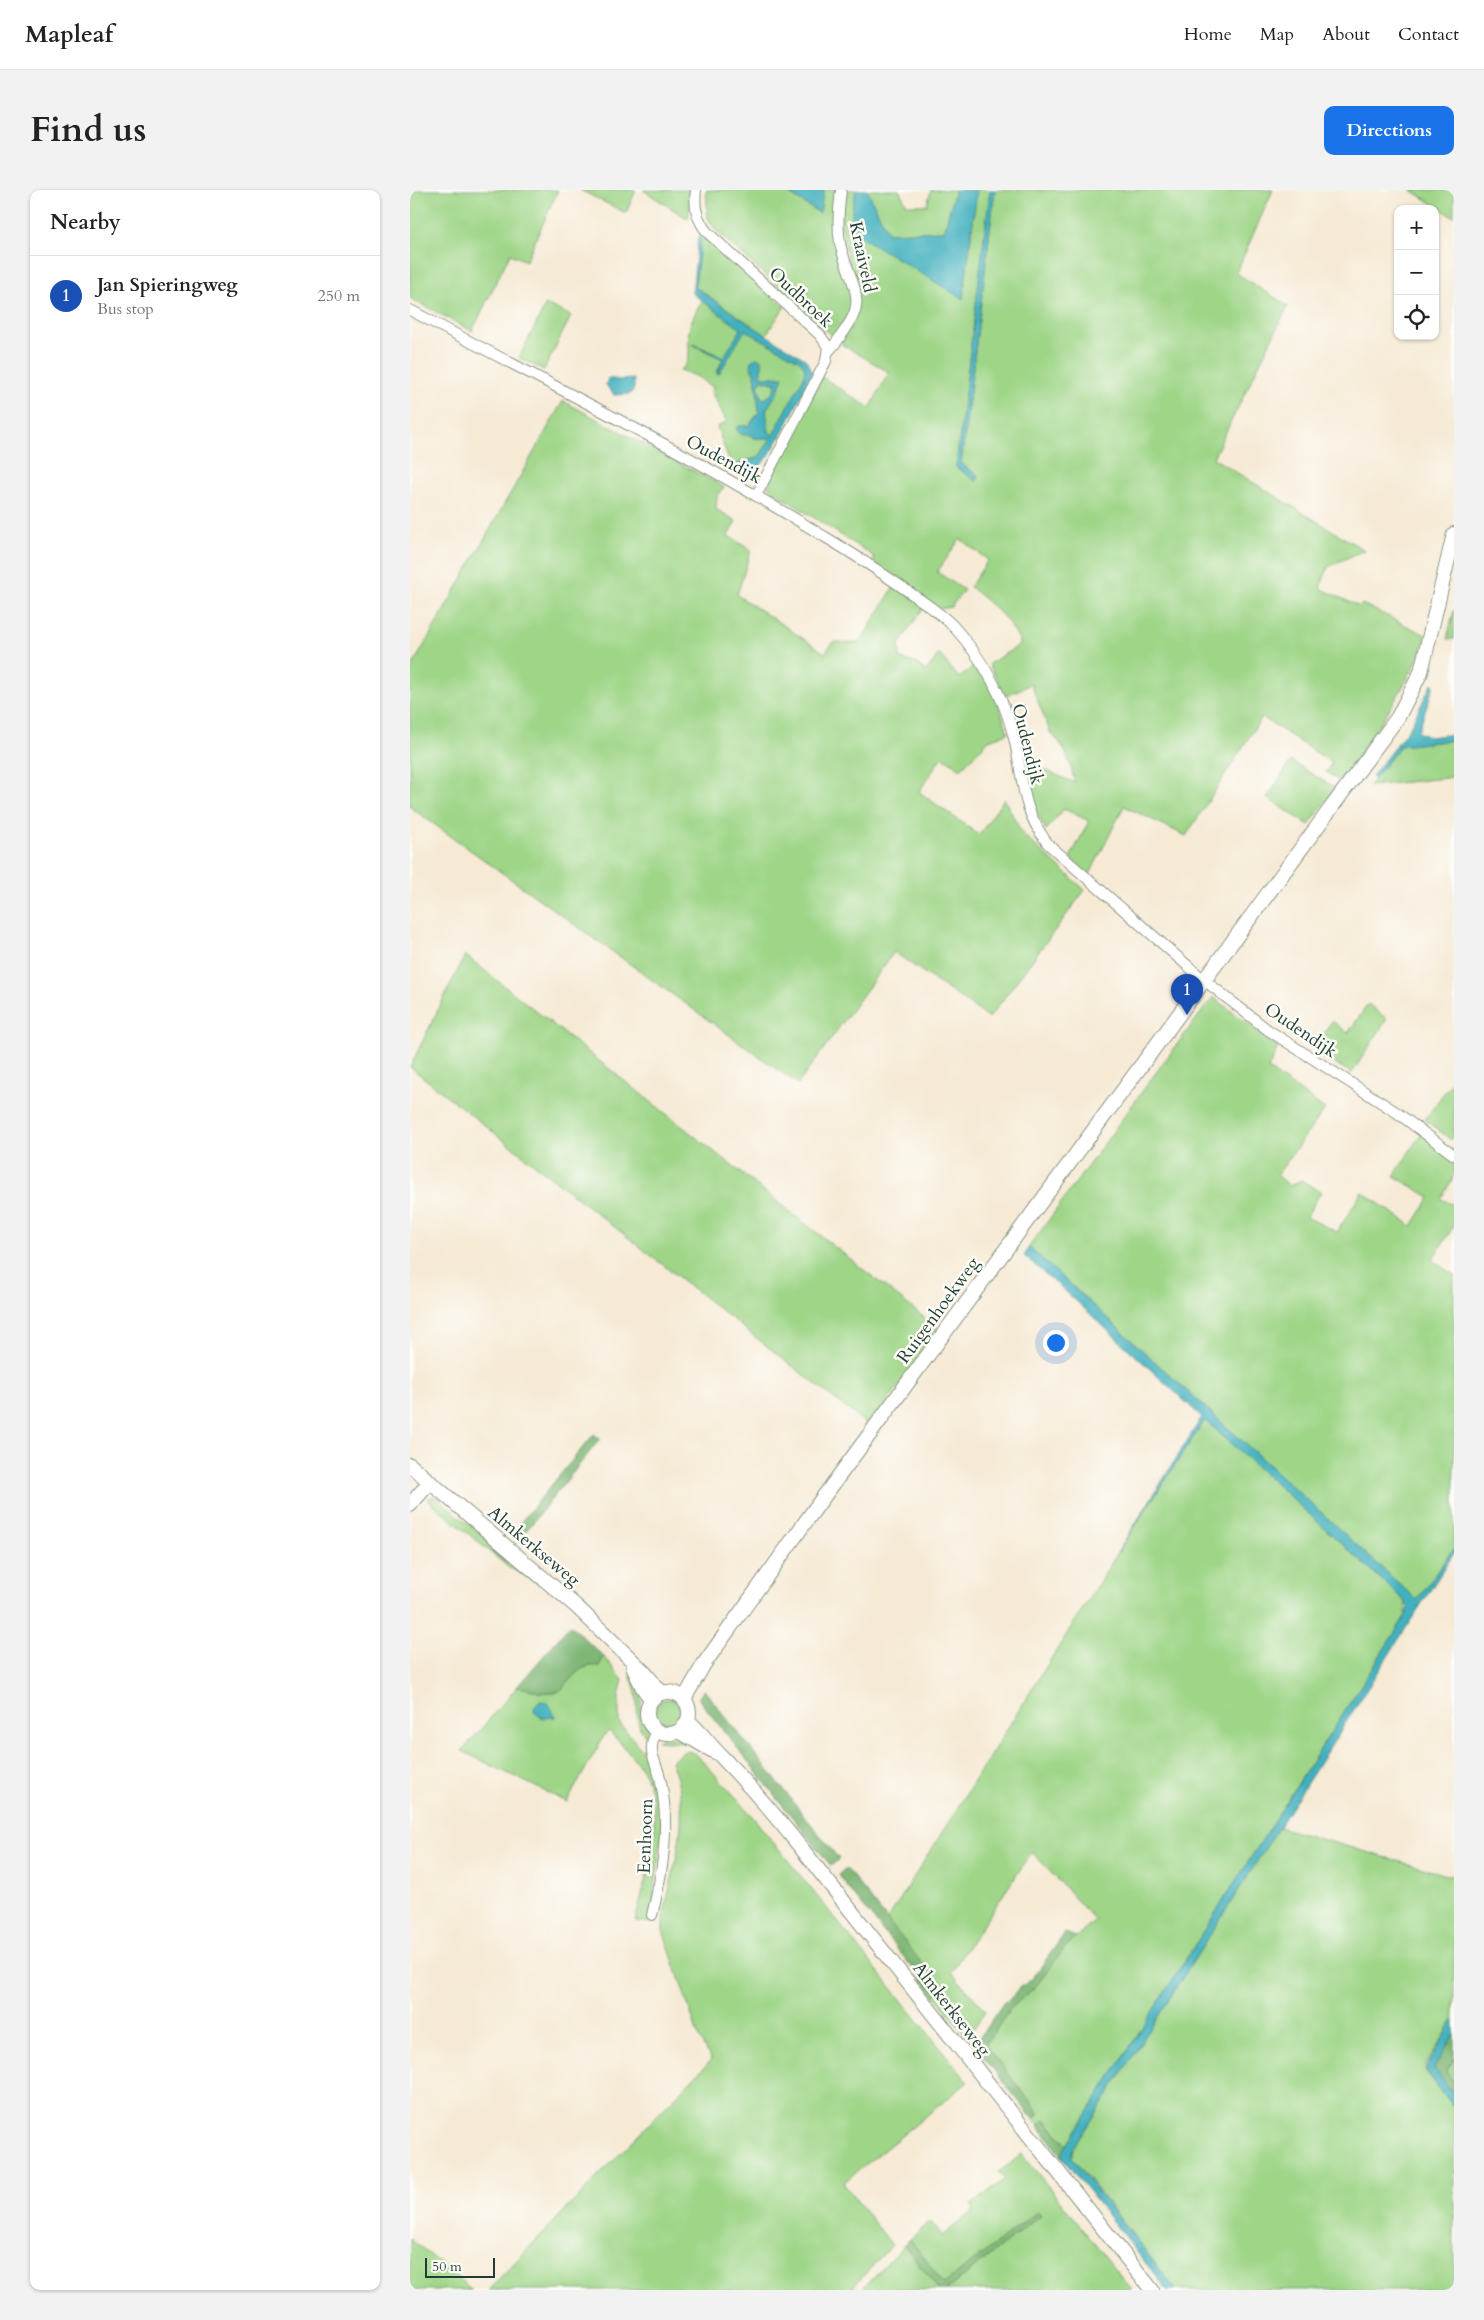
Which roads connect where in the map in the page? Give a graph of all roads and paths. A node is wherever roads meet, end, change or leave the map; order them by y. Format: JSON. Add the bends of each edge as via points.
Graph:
{"nodes":[{"id":1,"x":696,"y":190,"type":"edge"},
{"id":2,"x":840,"y":190,"type":"edge"},
{"id":3,"x":410,"y":310,"type":"edge"},
{"id":4,"x":828,"y":352,"type":"junction"},
{"id":5,"x":757,"y":494,"type":"junction"},
{"id":6,"x":1454,"y":534,"type":"edge"},
{"id":7,"x":1204,"y":980,"type":"junction"},
{"id":8,"x":1454,"y":1155,"type":"edge"},
{"id":9,"x":410,"y":1465,"type":"edge"},
{"id":10,"x":430,"y":1482,"type":"junction"},
{"id":11,"x":410,"y":1505,"type":"edge"},
{"id":12,"x":656,"y":1695,"type":"junction"},
{"id":13,"x":680,"y":1696,"type":"junction"},
{"id":14,"x":683,"y":1726,"type":"junction"},
{"id":15,"x":657,"y":1731,"type":"junction"},
{"id":16,"x":652,"y":1915,"type":"dead end"},
{"id":17,"x":1152,"y":2290,"type":"edge"}],
"edges":[{"from":1,"to":4,"type":"street","name":"Oudbroek","via":[[695,209],[706,232],[824,339]]},
{"from":2,"to":4,"type":"street","name":"Kraaiveld","via":[[837,222],[857,299],[856,309]]},
{"from":3,"to":5,"type":"street","name":"Oudendijk"},
{"from":4,"to":5,"type":"street","name":"Oudbroek"},
{"from":5,"to":7,"type":"street","name":"Oudendijk","via":[[884,574],[953,626],[978,658],[1000,698],[1014,738],[1028,813],[1037,830],[1066,862]]},
{"from":6,"to":7,"type":"street","name":"Ruigenhoekweg","via":[[1421,672],[1398,717]]},
{"from":7,"to":8,"type":"street","name":"Oudendijk","via":[[1268,1030],[1396,1112]]},
{"from":7,"to":13,"type":"street","name":"Ruigenhoekweg","via":[[704,1664],[691,1672]]},
{"from":9,"to":10,"type":"street","name":"Almkerkseweg"},
{"from":10,"to":11,"type":"street"},
{"from":10,"to":12,"type":"street","name":"Almkerkseweg","via":[[577,1607],[629,1660],[644,1688]]},
{"from":12,"to":13,"type":"street"},
{"from":12,"to":15,"type":"street","via":[[646,1712],[651,1726]]},
{"from":13,"to":14,"type":"street","via":[[689,1713]]},
{"from":14,"to":15,"type":"street","via":[[668,1734]]},
{"from":14,"to":17,"type":"street","name":"Almkerkseweg","via":[[745,1779]]},
{"from":15,"to":16,"type":"street","name":"Eenhoorn","via":[[651,1743],[652,1754],[660,1775],[666,1817],[661,1881]]}]}
